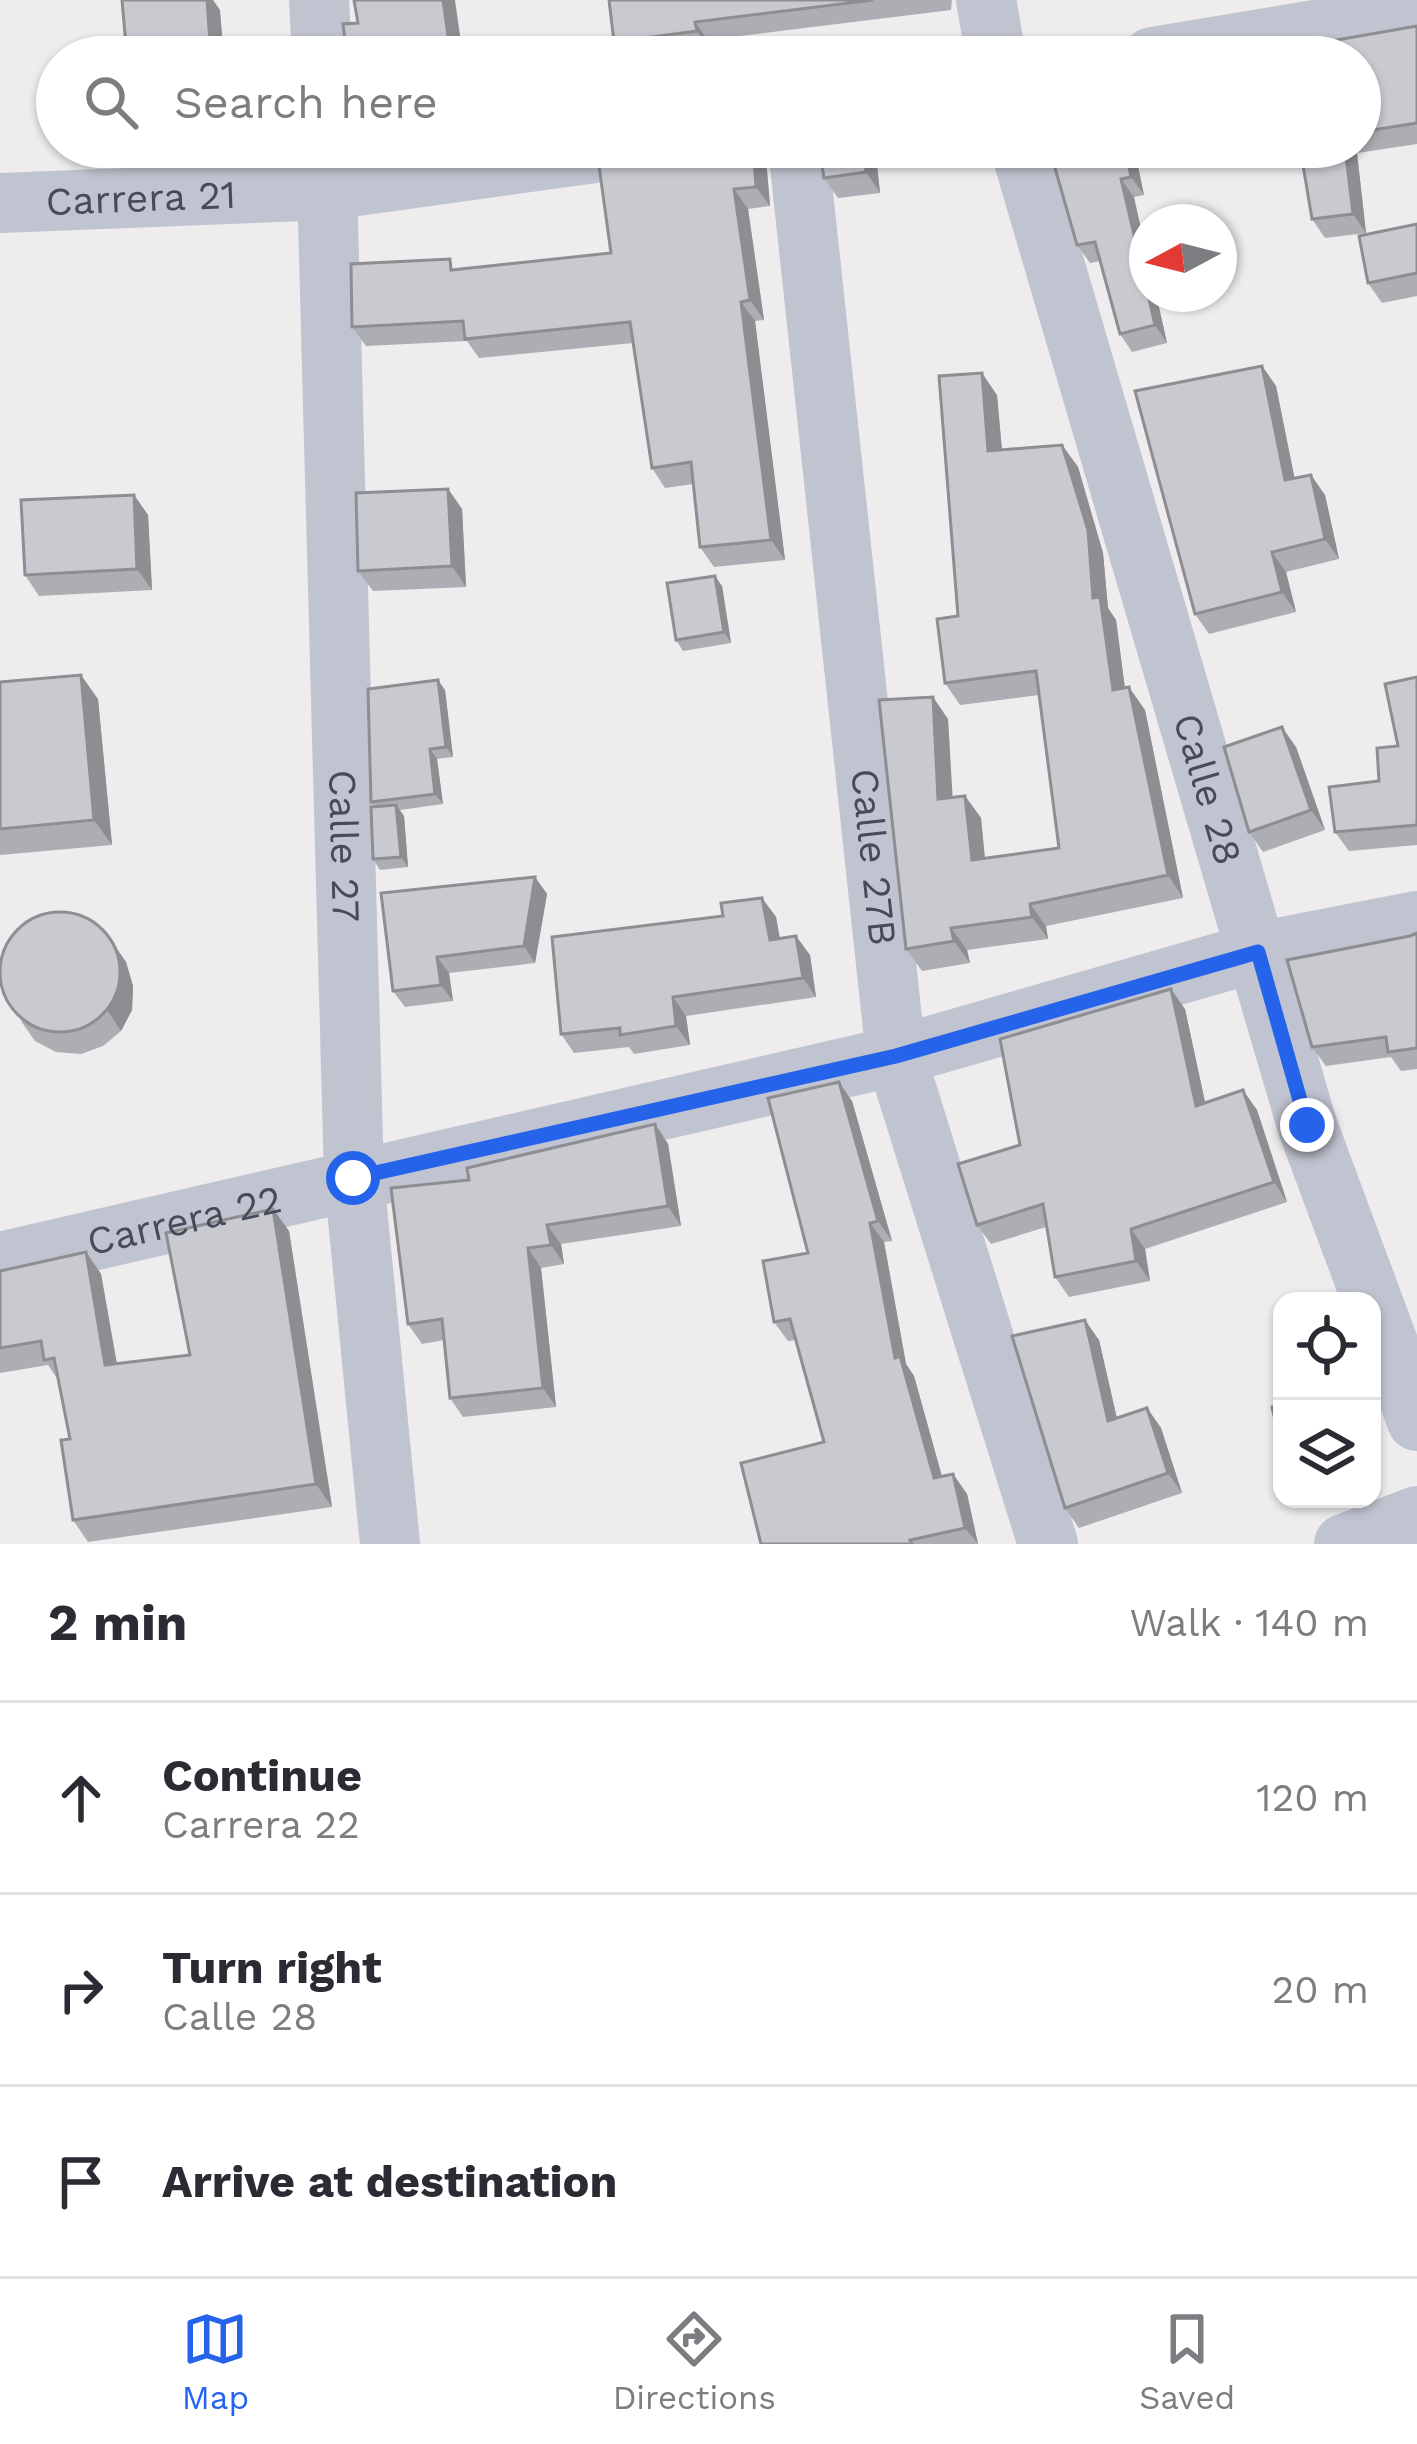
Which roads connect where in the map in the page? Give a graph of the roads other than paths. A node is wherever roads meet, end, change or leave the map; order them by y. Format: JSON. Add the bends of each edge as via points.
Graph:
{"nodes":[{"id":1,"x":319,"y":0,"type":"edge"},
{"id":2,"x":986,"y":0,"type":"edge"},
{"id":3,"x":1417,"y":13,"type":"edge"},
{"id":4,"x":321,"y":36,"type":"edge"},
{"id":5,"x":992,"y":36,"type":"edge"},
{"id":6,"x":1278,"y":36,"type":"edge"},
{"id":7,"x":800,"y":168,"type":"edge"},
{"id":8,"x":1026,"y":168,"type":"edge"},
{"id":9,"x":327,"y":169,"type":"edge"},
{"id":10,"x":0,"y":203,"type":"edge"},
{"id":11,"x":1417,"y":921,"type":"edge"},
{"id":12,"x":1258,"y":952,"type":"junction"},
{"id":13,"x":896,"y":1056,"type":"junction"},
{"id":14,"x":353,"y":1178,"type":"junction"},
{"id":15,"x":0,"y":1262,"type":"edge"},
{"id":16,"x":1417,"y":1421,"type":"edge"},
{"id":17,"x":1417,"y":1516,"type":"edge"},
{"id":18,"x":396,"y":1536,"type":"edge"},
{"id":19,"x":1048,"y":1544,"type":"edge"},
{"id":20,"x":1344,"y":1544,"type":"edge"}],
"edges":[{"from":1,"to":4,"type":"street"},
{"from":2,"to":5,"type":"street"},
{"from":3,"to":6,"type":"street"},
{"from":7,"to":13,"type":"street","name":"Calle 27B"},
{"from":8,"to":12,"type":"street","name":"Calle 28"},
{"from":9,"to":10,"type":"street","name":"Carrera 21"},
{"from":9,"to":14,"type":"street","name":"Calle 27"},
{"from":11,"to":12,"type":"street","name":"Carrera 22"},
{"from":12,"to":13,"type":"street","name":"Carrera 22"},
{"from":12,"to":16,"type":"street","name":"Calle 28","via":[[1307,1125]]},
{"from":13,"to":14,"type":"street","name":"Carrera 22"},
{"from":13,"to":19,"type":"street","name":"Calle 27B"},
{"from":14,"to":15,"type":"street","name":"Carrera 22"},
{"from":14,"to":18,"type":"street","name":"Calle 27"},
{"from":17,"to":20,"type":"street"}]}
